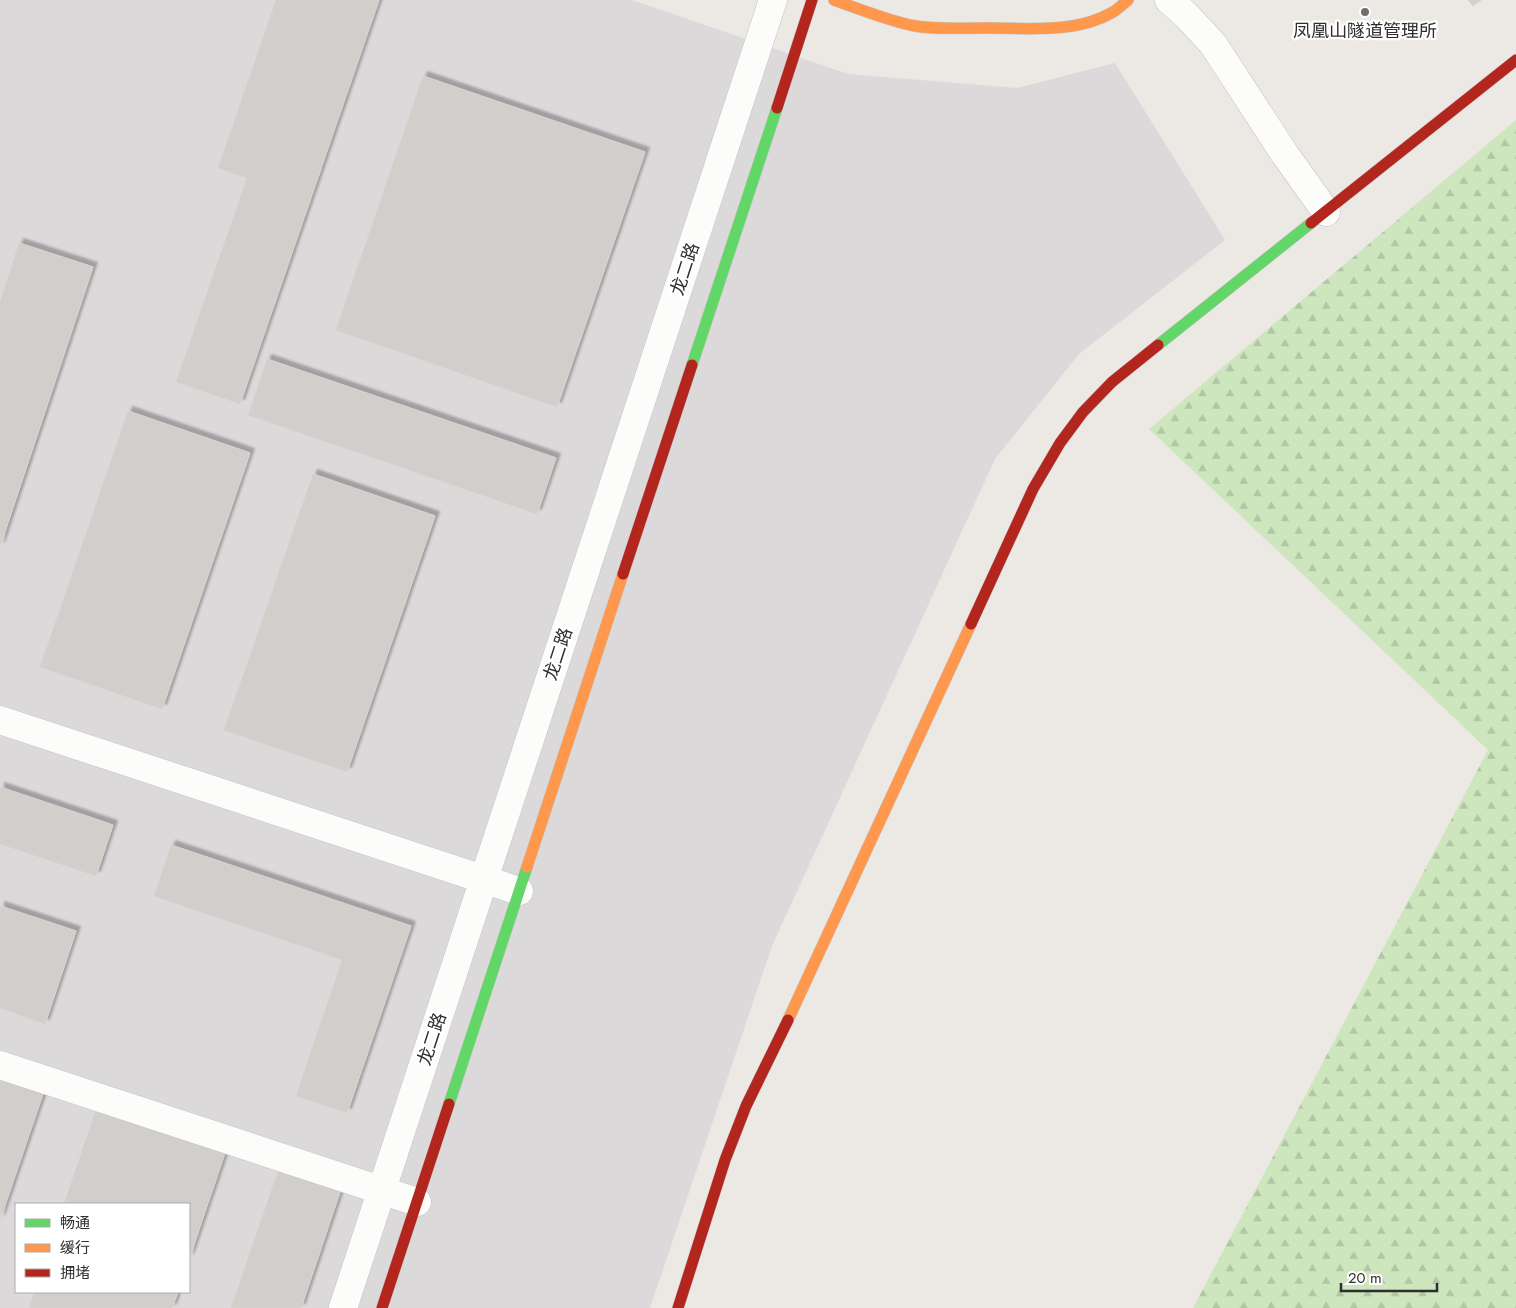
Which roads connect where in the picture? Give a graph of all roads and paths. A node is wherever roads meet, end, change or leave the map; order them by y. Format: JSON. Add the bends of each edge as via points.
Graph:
{"nodes":[{"id":1,"x":773,"y":0,"type":"edge"},
{"id":2,"x":812,"y":0,"type":"edge"},
{"id":3,"x":834,"y":0,"type":"edge"},
{"id":4,"x":1128,"y":0,"type":"edge"},
{"id":5,"x":1184,"y":5,"type":"edge"},
{"id":6,"x":1516,"y":60,"type":"edge"},
{"id":7,"x":1326,"y":212,"type":"junction"},
{"id":8,"x":0,"y":720,"type":"edge"},
{"id":9,"x":484,"y":880,"type":"junction"},
{"id":10,"x":519,"y":891,"type":"junction"},
{"id":11,"x":0,"y":1065,"type":"edge"},
{"id":12,"x":382,"y":1190,"type":"junction"},
{"id":13,"x":417,"y":1202,"type":"junction"},
{"id":14,"x":343,"y":1308,"type":"edge"},
{"id":15,"x":382,"y":1308,"type":"edge"},
{"id":16,"x":678,"y":1308,"type":"edge"}],
"edges":[{"from":1,"to":9,"type":"street","name":"龙二路"},
{"from":2,"to":10,"type":"street","name":"龙二路"},
{"from":3,"to":4,"type":"street","via":[[881,17],[935,28],[1076,25],[1103,18]]},
{"from":5,"to":7,"type":"street"},
{"from":6,"to":7,"type":"street"},
{"from":7,"to":16,"type":"street","via":[[1112,382],[1083,412],[1060,443],[1033,489],[746,1106],[725,1160]]},
{"from":8,"to":9,"type":"street"},
{"from":9,"to":10,"type":"street"},
{"from":9,"to":12,"type":"street","name":"龙二路"},
{"from":10,"to":13,"type":"street","name":"龙二路"},
{"from":11,"to":12,"type":"street"},
{"from":12,"to":13,"type":"street"},
{"from":12,"to":14,"type":"street","name":"龙二路"},
{"from":13,"to":15,"type":"street","name":"龙二路"}]}
